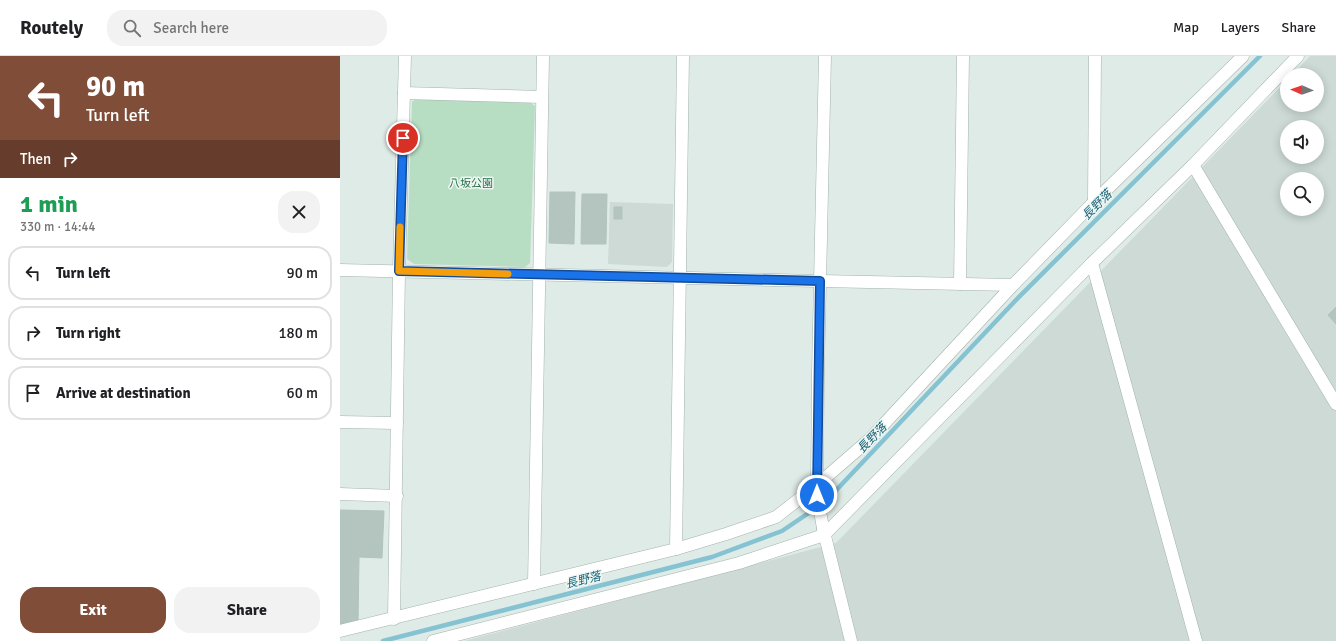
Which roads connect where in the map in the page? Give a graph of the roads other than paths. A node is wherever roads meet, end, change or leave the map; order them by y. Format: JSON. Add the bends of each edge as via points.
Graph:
{"nodes":[{"id":1,"x":405,"y":56,"type":"edge"},
{"id":2,"x":543,"y":56,"type":"edge"},
{"id":3,"x":683,"y":56,"type":"edge"},
{"id":4,"x":825,"y":56,"type":"edge"},
{"id":5,"x":963,"y":56,"type":"edge"},
{"id":6,"x":1095,"y":56,"type":"edge"},
{"id":7,"x":1230,"y":56,"type":"edge"},
{"id":8,"x":1242,"y":56,"type":"edge"},
{"id":9,"x":1298,"y":56,"type":"edge"},
{"id":10,"x":1230,"y":68,"type":"junction"},
{"id":11,"x":404,"y":93,"type":"junction"},
{"id":12,"x":542,"y":97,"type":"junction"},
{"id":13,"x":1193,"y":165,"type":"junction"},
{"id":14,"x":1094,"y":202,"type":"junction"},
{"id":15,"x":1092,"y":263,"type":"junction"},
{"id":16,"x":340,"y":270,"type":"edge"},
{"id":17,"x":399,"y":271,"type":"junction"},
{"id":18,"x":538,"y":274,"type":"junction"},
{"id":19,"x":679,"y":278,"type":"junction"},
{"id":20,"x":820,"y":281,"type":"junction"},
{"id":21,"x":960,"y":284,"type":"junction"},
{"id":22,"x":1013,"y":286,"type":"junction"},
{"id":23,"x":1336,"y":404,"type":"edge"},
{"id":24,"x":340,"y":422,"type":"edge"},
{"id":25,"x":397,"y":423,"type":"junction"},
{"id":26,"x":817,"y":490,"type":"junction"},
{"id":27,"x":340,"y":494,"type":"edge"},
{"id":28,"x":396,"y":496,"type":"junction"},
{"id":29,"x":824,"y":531,"type":"junction"},
{"id":30,"x":676,"y":549,"type":"junction"},
{"id":31,"x":534,"y":584,"type":"junction"},
{"id":32,"x":394,"y":619,"type":"junction"},
{"id":33,"x":340,"y":631,"type":"edge"},
{"id":34,"x":433,"y":641,"type":"edge"},
{"id":35,"x":851,"y":641,"type":"edge"},
{"id":36,"x":1196,"y":641,"type":"edge"}],
"edges":[{"from":1,"to":11,"type":"street"},
{"from":2,"to":12,"type":"street"},
{"from":3,"to":19,"type":"street"},
{"from":4,"to":20,"type":"street"},
{"from":5,"to":21,"type":"street"},
{"from":6,"to":14,"type":"street"},
{"from":7,"to":10,"type":"street"},
{"from":8,"to":10,"type":"street"},
{"from":9,"to":13,"type":"street"},
{"from":10,"to":14,"type":"street"},
{"from":11,"to":12,"type":"street"},
{"from":11,"to":17,"type":"street"},
{"from":12,"to":18,"type":"street"},
{"from":13,"to":15,"type":"street"},
{"from":13,"to":23,"type":"street"},
{"from":14,"to":22,"type":"street"},
{"from":15,"to":29,"type":"street"},
{"from":15,"to":36,"type":"street"},
{"from":16,"to":17,"type":"street"},
{"from":17,"to":18,"type":"street"},
{"from":17,"to":25,"type":"street"},
{"from":18,"to":19,"type":"street"},
{"from":18,"to":31,"type":"street"},
{"from":19,"to":20,"type":"street"},
{"from":19,"to":30,"type":"street"},
{"from":20,"to":21,"type":"street"},
{"from":20,"to":26,"type":"street"},
{"from":21,"to":22,"type":"street"},
{"from":22,"to":26,"type":"street","via":[[870,439]]},
{"from":24,"to":25,"type":"street"},
{"from":25,"to":28,"type":"street"},
{"from":26,"to":29,"type":"street"},
{"from":26,"to":30,"type":"street","via":[[776,518]]},
{"from":27,"to":28,"type":"street"},
{"from":28,"to":32,"type":"street"},
{"from":29,"to":34,"type":"street","via":[[739,563]]},
{"from":29,"to":35,"type":"street"},
{"from":30,"to":31,"type":"street"},
{"from":31,"to":32,"type":"street"},
{"from":32,"to":33,"type":"street"}]}
